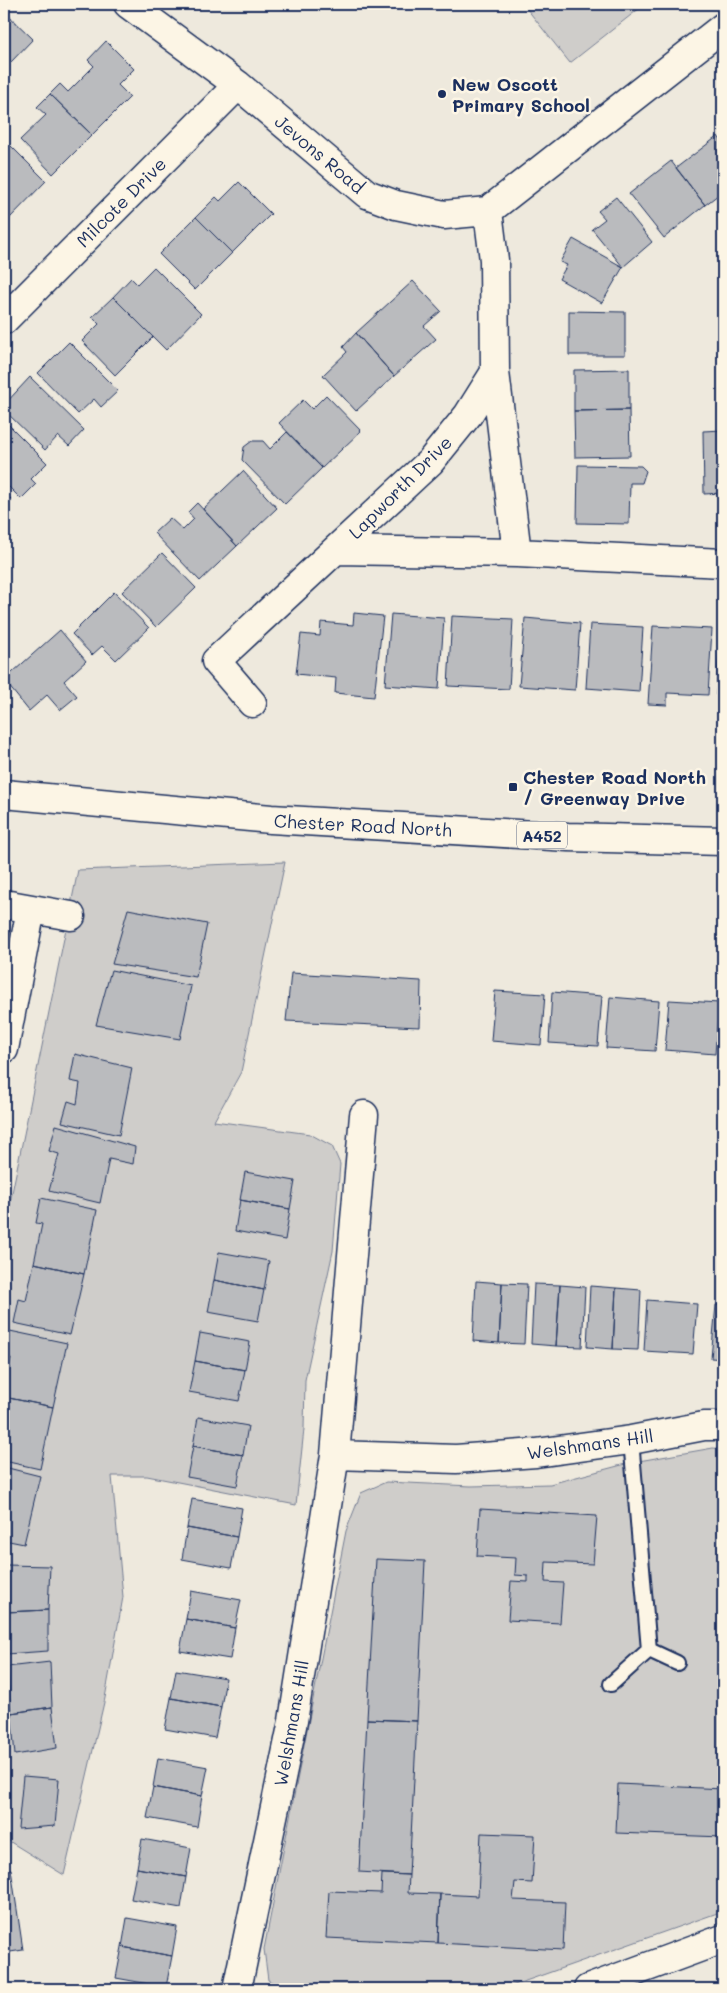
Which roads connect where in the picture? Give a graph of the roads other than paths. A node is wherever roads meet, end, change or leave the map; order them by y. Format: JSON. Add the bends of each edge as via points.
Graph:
{"nodes":[{"id":1,"x":128,"y":4,"type":"edge"},
{"id":2,"x":723,"y":27,"type":"edge"},
{"id":3,"x":238,"y":85,"type":"junction"},
{"id":4,"x":488,"y":211,"type":"junction"},
{"id":5,"x":4,"y":320,"type":"edge"},
{"id":6,"x":495,"y":372,"type":"junction"},
{"id":7,"x":337,"y":550,"type":"junction"},
{"id":8,"x":517,"y":553,"type":"junction"},
{"id":9,"x":723,"y":563,"type":"edge"},
{"id":10,"x":252,"y":703,"type":"dead end"},
{"id":11,"x":4,"y":794,"type":"edge"},
{"id":12,"x":723,"y":841,"type":"edge"},
{"id":13,"x":4,"y":904,"type":"edge"},
{"id":14,"x":31,"y":909,"type":"junction"},
{"id":15,"x":71,"y":916,"type":"dead end"},
{"id":16,"x":4,"y":1049,"type":"edge"},
{"id":17,"x":364,"y":1115,"type":"dead end"},
{"id":18,"x":723,"y":1426,"type":"edge"},
{"id":19,"x":631,"y":1440,"type":"junction"},
{"id":20,"x":335,"y":1455,"type":"junction"},
{"id":21,"x":649,"y":1650,"type":"junction"},
{"id":22,"x":676,"y":1663,"type":"dead end"},
{"id":23,"x":611,"y":1684,"type":"dead end"},
{"id":24,"x":723,"y":1939,"type":"edge"},
{"id":25,"x":238,"y":1989,"type":"edge"},
{"id":26,"x":588,"y":1989,"type":"edge"}],
"edges":[{"from":1,"to":3,"type":"main road","name":"Jevons Road"},
{"from":2,"to":4,"type":"main road"},
{"from":3,"to":4,"type":"main road","name":"Jevons Road","via":[[366,194],[396,205],[444,215]]},
{"from":3,"to":5,"type":"main road","name":"Milcote Drive"},
{"from":4,"to":6,"type":"main road","via":[[494,260]]},
{"from":6,"to":7,"type":"main road","name":"Lapworth Drive","via":[[468,415],[430,462]]},
{"from":6,"to":8,"type":"main road"},
{"from":7,"to":8,"type":"main road","name":"Lapworth Drive"},
{"from":7,"to":10,"type":"main road","name":"Lapworth Drive","via":[[216,661]]},
{"from":8,"to":9,"type":"main road","name":"Lapworth Drive"},
{"from":11,"to":12,"type":"main road","name":"Chester Road North","number":"A452","via":[[271,819],[568,837]]},
{"from":13,"to":14,"type":"main road"},
{"from":14,"to":15,"type":"main road"},
{"from":14,"to":16,"type":"main road"},
{"from":17,"to":20,"type":"main road","name":"Welshmans Hill"},
{"from":18,"to":19,"type":"main road","name":"Welshmans Hill","via":[[704,1426]]},
{"from":19,"to":20,"type":"main road","name":"Welshmans Hill","via":[[536,1454],[456,1459]]},
{"from":19,"to":21,"type":"lane"},
{"from":20,"to":25,"type":"main road","name":"Welshmans Hill","via":[[293,1721]]},
{"from":21,"to":22,"type":"lane"},
{"from":21,"to":23,"type":"lane"},
{"from":24,"to":26,"type":"main road"}]}
